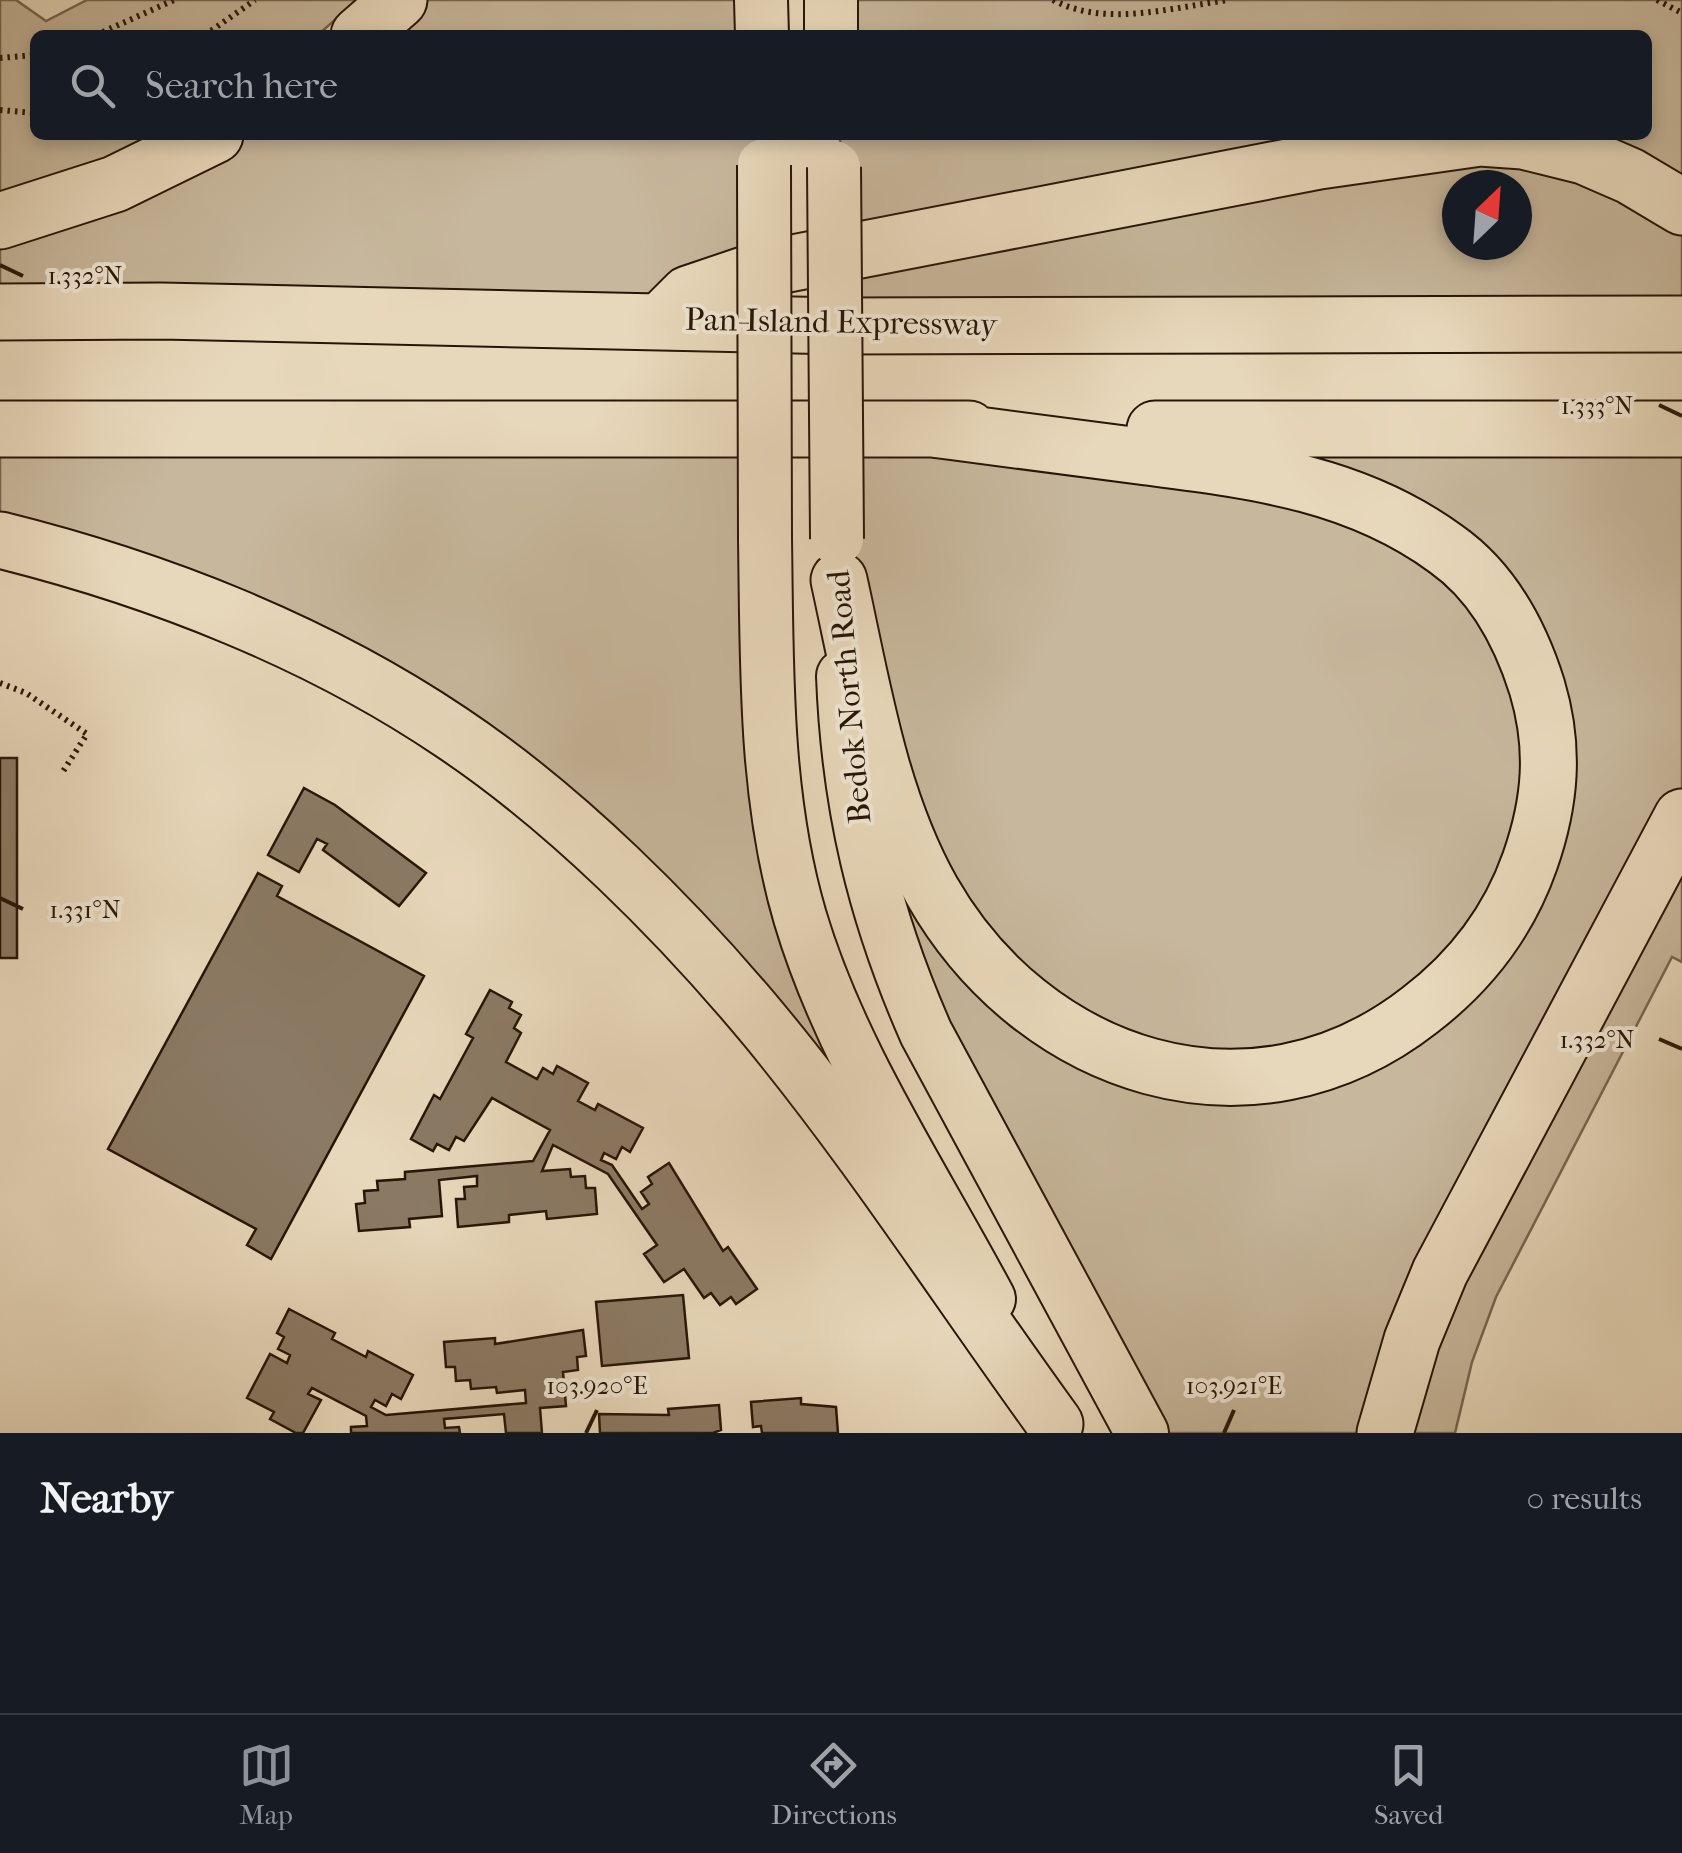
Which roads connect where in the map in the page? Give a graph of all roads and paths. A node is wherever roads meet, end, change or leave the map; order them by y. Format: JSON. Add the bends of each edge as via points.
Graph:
{"nodes":[{"id":1,"x":174,"y":0,"type":"edge"},
{"id":2,"x":255,"y":0,"type":"edge"},
{"id":3,"x":399,"y":0,"type":"edge"},
{"id":4,"x":762,"y":0,"type":"edge"},
{"id":5,"x":831,"y":0,"type":"edge"},
{"id":6,"x":1053,"y":0,"type":"edge"},
{"id":7,"x":1229,"y":0,"type":"edge"},
{"id":8,"x":1657,"y":0,"type":"edge"},
{"id":9,"x":1682,"y":12,"type":"edge"},
{"id":10,"x":107,"y":30,"type":"edge"},
{"id":11,"x":212,"y":30,"type":"edge"},
{"id":12,"x":365,"y":30,"type":"edge"},
{"id":13,"x":762,"y":30,"type":"edge"},
{"id":14,"x":832,"y":30,"type":"edge"},
{"id":15,"x":30,"y":55,"type":"edge"},
{"id":16,"x":0,"y":58,"type":"edge"},
{"id":17,"x":0,"y":110,"type":"edge"},
{"id":18,"x":30,"y":113,"type":"edge"},
{"id":19,"x":204,"y":140,"type":"edge"},
{"id":20,"x":1465,"y":140,"type":"edge"},
{"id":21,"x":1498,"y":140,"type":"edge"},
{"id":22,"x":764,"y":150,"type":"edge"},
{"id":23,"x":834,"y":151,"type":"edge"},
{"id":24,"x":1682,"y":208,"type":"edge"},
{"id":25,"x":0,"y":221,"type":"edge"},
{"id":26,"x":0,"y":312,"type":"edge"},
{"id":27,"x":663,"y":320,"type":"junction"},
{"id":28,"x":1682,"y":324,"type":"edge"},
{"id":29,"x":932,"y":429,"type":"junction"},
{"id":30,"x":1682,"y":429,"type":"edge"},
{"id":31,"x":0,"y":430,"type":"edge"},
{"id":32,"x":0,"y":540,"type":"edge"},
{"id":33,"x":838,"y":559,"type":"junction"},
{"id":34,"x":0,"y":683,"type":"edge"},
{"id":35,"x":62,"y":774,"type":"dead end"},
{"id":36,"x":1682,"y":817,"type":"edge"},
{"id":37,"x":1057,"y":1429,"type":"edge"},
{"id":38,"x":1142,"y":1433,"type":"edge"},
{"id":39,"x":1386,"y":1433,"type":"edge"}],
"edges":[{"from":1,"to":10,"type":"path"},
{"from":2,"to":11,"type":"path"},
{"from":3,"to":12,"type":"highway"},
{"from":4,"to":13,"type":"main road"},
{"from":5,"to":14,"type":"main road"},
{"from":6,"to":7,"type":"path","via":[[1115,15]]},
{"from":8,"to":9,"type":"path"},
{"from":15,"to":16,"type":"path"},
{"from":17,"to":18,"type":"path"},
{"from":19,"to":25,"type":"highway","via":[[115,184]]},
{"from":20,"to":27,"type":"highway","via":[[1319,160],[762,269],[688,294]]},
{"from":21,"to":24,"type":"highway","via":[[1584,156]]},
{"from":22,"to":37,"type":"main road","bridge":true,"via":[[770,734],[790,878],[809,944],[858,1058]]},
{"from":23,"to":33,"type":"main road","name":"Bedok North Road","bridge":true},
{"from":26,"to":27,"type":"highway","name":"Pan-Island Expressway"},
{"from":27,"to":28,"type":"highway","name":"Pan-Island Expressway","via":[[839,326]]},
{"from":29,"to":30,"type":"highway"},
{"from":29,"to":31,"type":"highway"},
{"from":29,"to":33,"type":"highway","via":[[1311,482],[1385,512],[1461,560],[1514,628],[1549,738],[1543,818],[1501,923],[1460,976],[1400,1026],[1306,1066],[1240,1078],[1197,1075],[1135,1061],[1062,1030],[987,969],[924,876],[881,762]]},
{"from":32,"to":37,"type":"highway","via":[[130,576],[270,634],[402,701],[518,781],[662,915],[764,1024]]},
{"from":33,"to":38,"type":"main road","name":"Bedok North Road","via":[[854,801],[882,926],[926,1033]]},
{"from":34,"to":35,"type":"path","via":[[87,734]]},
{"from":36,"to":39,"type":"highway","via":[[1440,1272]]}]}
